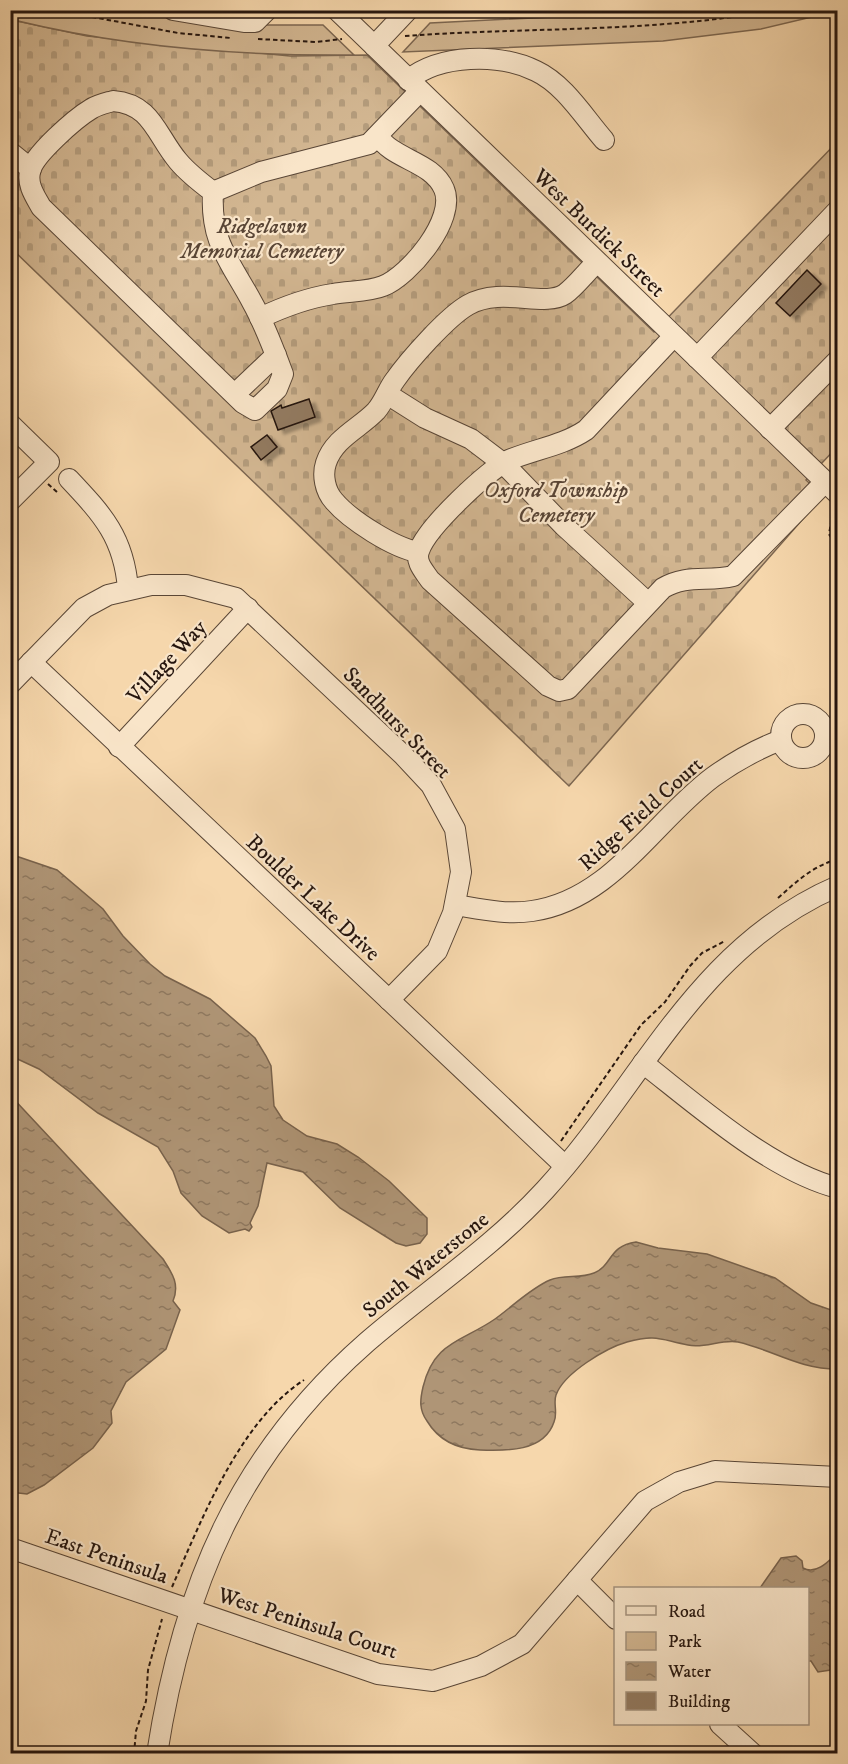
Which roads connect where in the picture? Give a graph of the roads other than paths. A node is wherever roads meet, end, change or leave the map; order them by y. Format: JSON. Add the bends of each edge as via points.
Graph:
{"nodes":[{"id":1,"x":267,"y":10,"type":"edge"},
{"id":2,"x":337,"y":10,"type":"edge"},
{"id":3,"x":408,"y":10,"type":"edge"},
{"id":4,"x":177,"y":11,"type":"edge"},
{"id":5,"x":378,"y":42,"type":"junction"},
{"id":6,"x":414,"y":85,"type":"junction"},
{"id":7,"x":378,"y":136,"type":"junction"},
{"id":8,"x":604,"y":140,"type":"dead end"},
{"id":9,"x":10,"y":152,"type":"edge"},
{"id":10,"x":31,"y":169,"type":"junction"},
{"id":11,"x":213,"y":192,"type":"junction"},
{"id":12,"x":837,"y":210,"type":"edge"},
{"id":13,"x":597,"y":262,"type":"junction"},
{"id":14,"x":260,"y":318,"type":"junction"},
{"id":15,"x":674,"y":336,"type":"junction"},
{"id":16,"x":276,"y":355,"type":"junction"},
{"id":17,"x":697,"y":358,"type":"junction"},
{"id":18,"x":837,"y":360,"type":"edge"},
{"id":19,"x":235,"y":394,"type":"junction"},
{"id":20,"x":387,"y":394,"type":"junction"},
{"id":21,"x":10,"y":424,"type":"edge"},
{"id":22,"x":770,"y":429,"type":"junction"},
{"id":23,"x":504,"y":464,"type":"junction"},
{"id":24,"x":65,"y":487,"type":"road end"},
{"id":25,"x":831,"y":494,"type":"edge"},
{"id":26,"x":10,"y":501,"type":"edge"},
{"id":27,"x":418,"y":552,"type":"junction"},
{"id":28,"x":128,"y":589,"type":"junction"},
{"id":29,"x":647,"y":602,"type":"junction"},
{"id":30,"x":248,"y":608,"type":"junction"},
{"id":31,"x":31,"y":662,"type":"junction"},
{"id":32,"x":10,"y":684,"type":"edge"},
{"id":33,"x":781,"y":740,"type":"dead end"},
{"id":34,"x":119,"y":747,"type":"junction"},
{"id":35,"x":837,"y":886,"type":"edge"},
{"id":36,"x":455,"y":904,"type":"junction"},
{"id":37,"x":389,"y":1000,"type":"junction"},
{"id":38,"x":643,"y":1063,"type":"junction"},
{"id":39,"x":565,"y":1166,"type":"junction"},
{"id":40,"x":837,"y":1188,"type":"edge"},
{"id":41,"x":837,"y":1477,"type":"edge"},
{"id":42,"x":10,"y":1548,"type":"edge"},
{"id":43,"x":577,"y":1580,"type":"junction"},
{"id":44,"x":189,"y":1607,"type":"junction"},
{"id":45,"x":614,"y":1618,"type":"edge"},
{"id":46,"x":721,"y":1725,"type":"edge"},
{"id":47,"x":157,"y":1754,"type":"edge"},
{"id":48,"x":753,"y":1754,"type":"edge"}],
"edges":[{"from":1,"to":4,"type":"street","via":[[255,22]]},
{"from":2,"to":5,"type":"street","name":"West Burdick Street"},
{"from":3,"to":5,"type":"street"},
{"from":5,"to":6,"type":"street","name":"West Burdick Street"},
{"from":6,"to":7,"type":"street"},
{"from":6,"to":8,"type":"street","via":[[426,67],[462,60],[492,59],[536,71],[559,88]]},
{"from":6,"to":13,"type":"street","name":"West Burdick Street"},
{"from":7,"to":11,"type":"street","via":[[369,144],[261,172]]},
{"from":7,"to":14,"type":"street","via":[[384,146],[432,174],[444,188],[444,222],[434,238],[396,278],[383,286],[306,299]]},
{"from":9,"to":10,"type":"street"},
{"from":10,"to":11,"type":"street","via":[[72,123],[92,108],[113,101],[129,102],[141,109],[178,161]]},
{"from":10,"to":19,"type":"street","via":[[31,190],[42,207]]},
{"from":11,"to":14,"type":"street","via":[[215,235]]},
{"from":12,"to":17,"type":"street"},
{"from":13,"to":15,"type":"street","name":"West Burdick Street"},
{"from":13,"to":20,"type":"street","via":[[564,295],[548,299],[484,297],[454,314],[407,365]]},
{"from":14,"to":16,"type":"street"},
{"from":15,"to":17,"type":"street","name":"West Burdick Street"},
{"from":15,"to":23,"type":"street","via":[[586,430],[569,441]]},
{"from":16,"to":19,"type":"street"},
{"from":16,"to":19,"type":"street","via":[[283,374],[277,389],[263,405],[255,410]]},
{"from":17,"to":22,"type":"street","name":"West Burdick Street"},
{"from":18,"to":22,"type":"street"},
{"from":20,"to":23,"type":"street","via":[[425,418],[471,439]]},
{"from":20,"to":27,"type":"street","via":[[377,411],[337,445],[326,462],[324,483],[333,500],[350,515],[405,550]]},
{"from":21,"to":26,"type":"street","via":[[43,468]]},
{"from":22,"to":25,"type":"street","name":"West Burdick Street"},
{"from":23,"to":27,"type":"street","via":[[456,504]]},
{"from":23,"to":29,"type":"street"},
{"from":24,"to":28,"type":"street","via":[[101,513],[110,527],[126,565]]},
{"from":25,"to":29,"type":"street","via":[[733,576],[676,580]]},
{"from":27,"to":29,"type":"street","via":[[419,563],[430,580],[548,686],[559,691],[568,689]]},
{"from":28,"to":30,"type":"street","name":"Sandhurst Street","via":[[186,585],[236,598]]},
{"from":28,"to":31,"type":"street","name":"Sandhurst Street","via":[[84,608]]},
{"from":30,"to":34,"type":"street","name":"Village Way"},
{"from":30,"to":36,"type":"street","name":"Sandhurst Street","via":[[431,785],[455,829],[461,872]]},
{"from":31,"to":32,"type":"street","name":"Sandhurst Street"},
{"from":31,"to":34,"type":"street","name":"Boulder Lake Drive"},
{"from":33,"to":36,"type":"street","name":"Ridge Field Court","via":[[759,748],[712,778],[617,868],[568,902],[531,912],[496,912]]},
{"from":34,"to":37,"type":"street","name":"Boulder Lake Drive"},
{"from":35,"to":38,"type":"street","name":"South Waterstone","via":[[783,915],[719,967]]},
{"from":36,"to":37,"type":"street","name":"Sandhurst Street","via":[[437,951]]},
{"from":37,"to":39,"type":"street","name":"Boulder Lake Drive"},
{"from":38,"to":39,"type":"street","name":"South Waterstone"},
{"from":38,"to":40,"type":"street","via":[[745,1142],[813,1180]]},
{"from":39,"to":44,"type":"street","name":"South Waterstone","via":[[509,1226],[368,1341],[311,1396],[271,1446],[238,1498]]},
{"from":41,"to":43,"type":"street","name":"West Peninsula Court","via":[[715,1471],[679,1482],[645,1501]]},
{"from":42,"to":44,"type":"street","name":"East Peninsula"},
{"from":43,"to":44,"type":"street","name":"West Peninsula Court","via":[[522,1644],[481,1666],[433,1681],[378,1674]]},
{"from":43,"to":45,"type":"street"},
{"from":44,"to":47,"type":"street","name":"South Waterstone","via":[[169,1683]]},
{"from":46,"to":48,"type":"street"}]}
